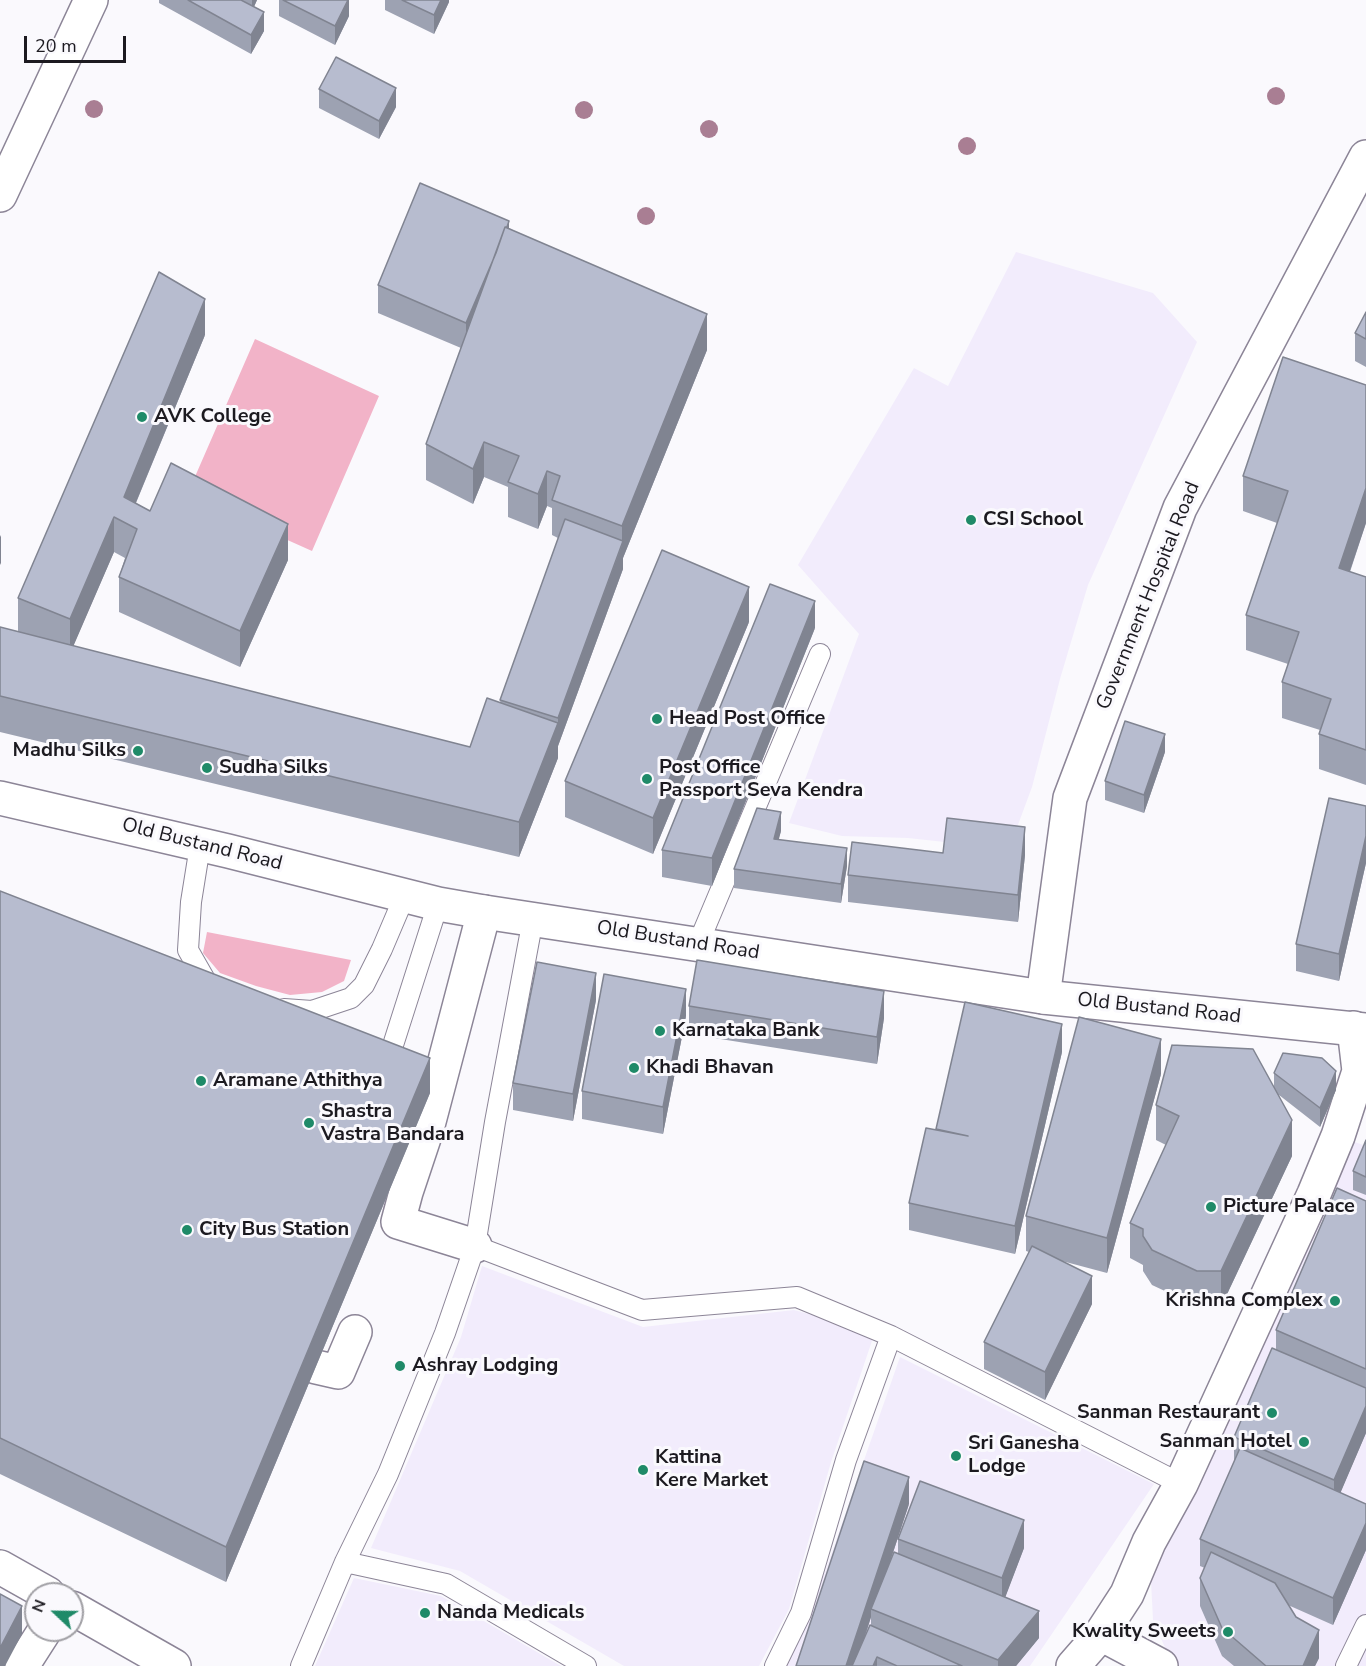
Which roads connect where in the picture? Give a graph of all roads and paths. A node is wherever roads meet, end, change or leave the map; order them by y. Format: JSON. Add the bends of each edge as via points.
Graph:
{"nodes":[{"id":1,"x":91,"y":0,"type":"edge"},
{"id":2,"x":1366,"y":157,"type":"edge"},
{"id":3,"x":0,"y":195,"type":"edge"},
{"id":4,"x":820,"y":654,"type":"dead end"},
{"id":5,"x":0,"y":798,"type":"edge"},
{"id":6,"x":200,"y":846,"type":"junction"},
{"id":7,"x":405,"y":896,"type":"junction"},
{"id":8,"x":438,"y":904,"type":"junction"},
{"id":9,"x":484,"y":912,"type":"junction"},
{"id":10,"x":533,"y":919,"type":"junction"},
{"id":11,"x":698,"y":944,"type":"junction"},
{"id":12,"x":229,"y":994,"type":"edge"},
{"id":13,"x":1042,"y":997,"type":"junction"},
{"id":14,"x":270,"y":1008,"type":"edge"},
{"id":15,"x":1360,"y":1029,"type":"edge"},
{"id":16,"x":380,"y":1086,"type":"edge"},
{"id":17,"x":475,"y":1246,"type":"junction"},
{"id":18,"x":356,"y":1332,"type":"dead end"},
{"id":19,"x":891,"y":1336,"type":"junction"},
{"id":20,"x":254,"y":1337,"type":"edge"},
{"id":21,"x":1181,"y":1484,"type":"junction"},
{"id":22,"x":345,"y":1562,"type":"junction"},
{"id":23,"x":0,"y":1567,"type":"edge"},
{"id":24,"x":27,"y":1582,"type":"edge"},
{"id":25,"x":84,"y":1615,"type":"edge"},
{"id":26,"x":1366,"y":1625,"type":"edge"},
{"id":27,"x":1101,"y":1634,"type":"junction"},
{"id":28,"x":37,"y":1642,"type":"edge"},
{"id":29,"x":22,"y":1666,"type":"edge"},
{"id":30,"x":174,"y":1666,"type":"edge"},
{"id":31,"x":301,"y":1666,"type":"edge"},
{"id":32,"x":586,"y":1666,"type":"edge"},
{"id":33,"x":774,"y":1666,"type":"edge"},
{"id":34,"x":1073,"y":1666,"type":"edge"},
{"id":35,"x":1128,"y":1666,"type":"edge"},
{"id":36,"x":1161,"y":1666,"type":"edge"},
{"id":37,"x":1346,"y":1666,"type":"edge"}],
"edges":[{"from":1,"to":3,"type":"street"},
{"from":2,"to":13,"type":"street","name":"Government Hospital Road","via":[[1180,508],[1070,798]]},
{"from":4,"to":11,"type":"lane"},
{"from":5,"to":6,"type":"street","name":"Old Bustand Road"},
{"from":6,"to":7,"type":"street","name":"Old Bustand Road"},
{"from":6,"to":12,"type":"lane","via":[[188,950],[208,985]]},
{"from":7,"to":8,"type":"street","name":"Old Bustand Road"},
{"from":7,"to":14,"type":"lane","via":[[364,985],[351,998],[312,1011]]},
{"from":8,"to":9,"type":"street","name":"Old Bustand Road"},
{"from":8,"to":16,"type":"lane"},
{"from":9,"to":10,"type":"street","name":"Old Bustand Road"},
{"from":9,"to":17,"type":"street","via":[[427,1129],[398,1222]]},
{"from":10,"to":11,"type":"street","name":"Old Bustand Road"},
{"from":10,"to":17,"type":"lane"},
{"from":11,"to":13,"type":"street","name":"Old Bustand Road"},
{"from":13,"to":15,"type":"street","name":"Old Bustand Road"},
{"from":15,"to":21,"type":"street","via":[[1359,1071],[1324,1197]]},
{"from":17,"to":19,"type":"lane","via":[[642,1310],[797,1297]]},
{"from":17,"to":22,"type":"lane","via":[[388,1474]]},
{"from":18,"to":20,"type":"street","via":[[338,1371],[316,1367]]},
{"from":19,"to":21,"type":"lane"},
{"from":19,"to":33,"type":"lane","via":[[846,1460],[801,1613]]},
{"from":21,"to":27,"type":"street","via":[[1149,1542],[1127,1594]]},
{"from":22,"to":31,"type":"lane"},
{"from":22,"to":32,"type":"lane","via":[[446,1584]]},
{"from":23,"to":24,"type":"street"},
{"from":25,"to":30,"type":"street"},
{"from":26,"to":37,"type":"lane"},
{"from":27,"to":34,"type":"street"},
{"from":27,"to":35,"type":"street"},
{"from":27,"to":36,"type":"street"},
{"from":28,"to":29,"type":"street"}]}
